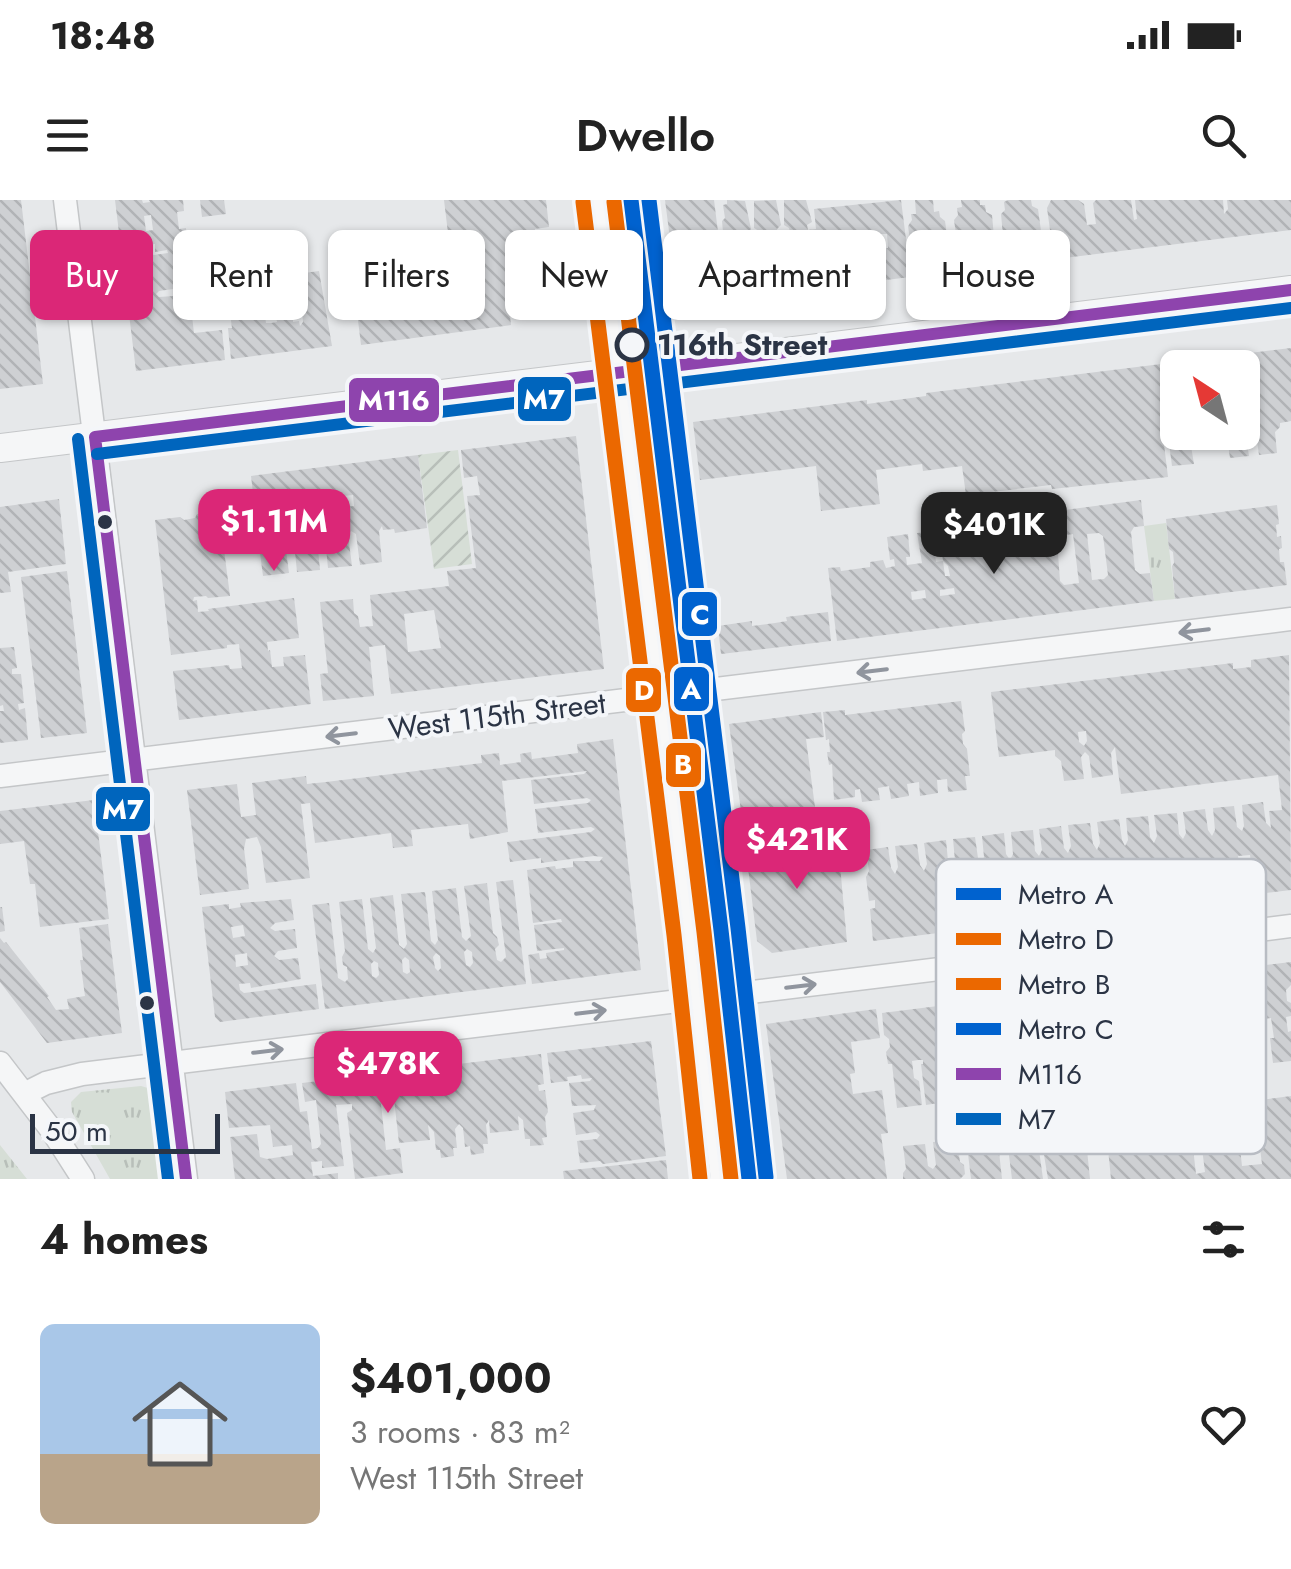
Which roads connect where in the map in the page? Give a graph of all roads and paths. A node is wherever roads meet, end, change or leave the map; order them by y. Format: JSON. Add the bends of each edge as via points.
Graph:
{"nodes":[{"id":1,"x":65,"y":200,"type":"edge"},
{"id":2,"x":607,"y":200,"type":"edge"},
{"id":3,"x":1291,"y":290,"type":"edge"},
{"id":4,"x":628,"y":372,"type":"junction"},
{"id":5,"x":96,"y":438,"type":"junction"},
{"id":6,"x":0,"y":448,"type":"edge"},
{"id":7,"x":1291,"y":619,"type":"edge"},
{"id":8,"x":667,"y":696,"type":"junction"},
{"id":9,"x":136,"y":760,"type":"junction"},
{"id":10,"x":0,"y":776,"type":"edge"},
{"id":11,"x":1291,"y":926,"type":"edge"},
{"id":12,"x":1266,"y":929,"type":"edge"},
{"id":13,"x":936,"y":970,"type":"edge"},
{"id":14,"x":705,"y":998,"type":"junction"},
{"id":15,"x":172,"y":1062,"type":"junction"},
{"id":16,"x":0,"y":1063,"type":"edge"},
{"id":17,"x":24,"y":1094,"type":"junction"},
{"id":18,"x":83,"y":1179,"type":"edge"},
{"id":19,"x":186,"y":1179,"type":"edge"},
{"id":20,"x":727,"y":1179,"type":"edge"}],
"edges":[{"from":1,"to":5,"type":"street"},
{"from":2,"to":4,"type":"main road"},
{"from":3,"to":4,"type":"street"},
{"from":4,"to":5,"type":"street"},
{"from":4,"to":8,"type":"main road"},
{"from":5,"to":6,"type":"street"},
{"from":5,"to":9,"type":"street"},
{"from":7,"to":8,"type":"street","name":"West 115th Street","one_way":true},
{"from":8,"to":9,"type":"street","name":"West 115th Street","one_way":true},
{"from":8,"to":14,"type":"main road"},
{"from":9,"to":10,"type":"street","name":"West 115th Street"},
{"from":9,"to":15,"type":"street"},
{"from":12,"to":11,"type":"street","one_way":true},
{"from":14,"to":13,"type":"street","one_way":true},
{"from":15,"to":14,"type":"street","one_way":true},
{"from":14,"to":20,"type":"main road"},
{"from":15,"to":17,"type":"street","via":[[71,1075]]},
{"from":15,"to":19,"type":"street"},
{"from":16,"to":17,"type":"street"},
{"from":17,"to":18,"type":"street"}]}
